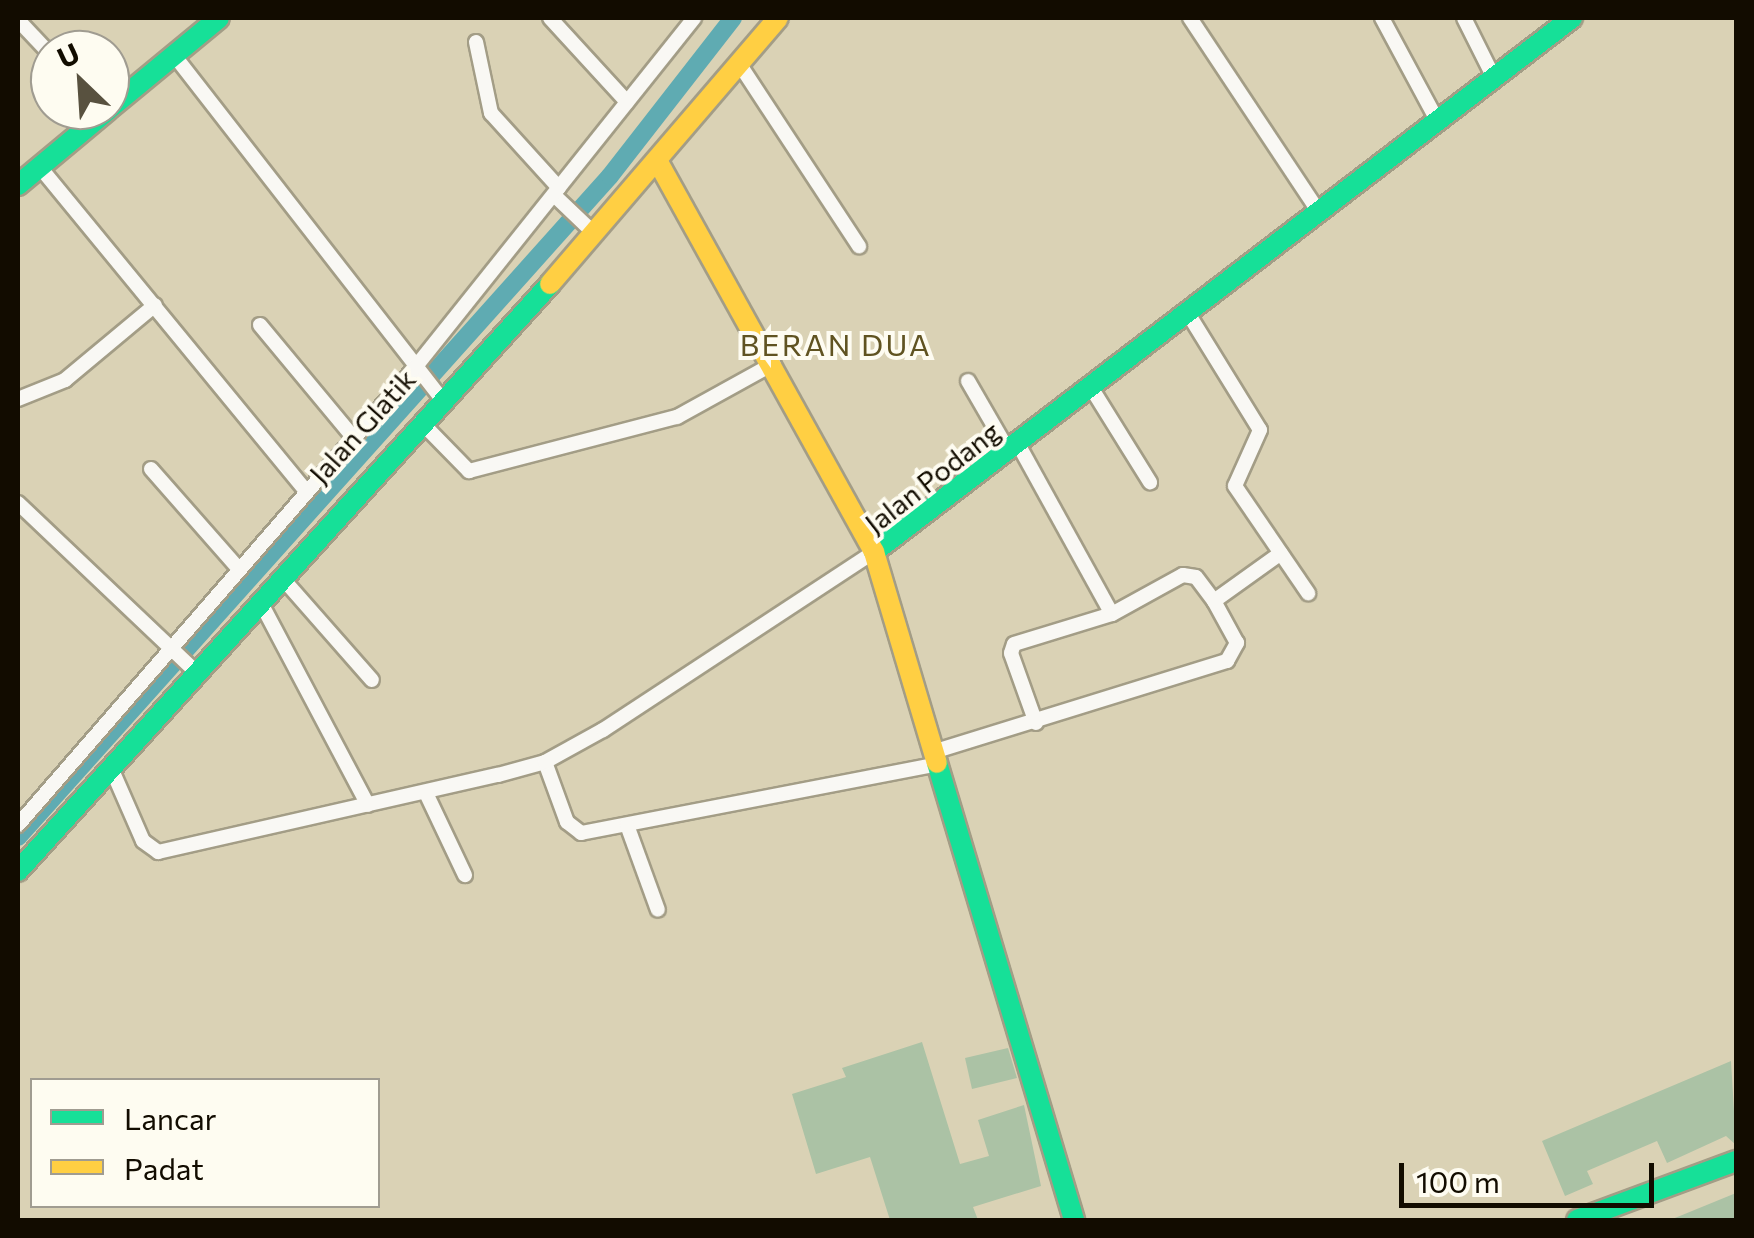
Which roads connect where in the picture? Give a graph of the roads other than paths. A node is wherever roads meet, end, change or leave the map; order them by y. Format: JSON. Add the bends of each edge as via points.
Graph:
{"nodes":[{"id":1,"x":216,"y":18,"type":"edge"},
{"id":2,"x":550,"y":18,"type":"edge"},
{"id":3,"x":694,"y":18,"type":"edge"},
{"id":4,"x":778,"y":18,"type":"edge"},
{"id":5,"x":1382,"y":18,"type":"edge"},
{"id":6,"x":1464,"y":18,"type":"edge"},
{"id":7,"x":1196,"y":20,"type":"edge"},
{"id":8,"x":1561,"y":21,"type":"edge"},
{"id":9,"x":476,"y":42,"type":"dead end"},
{"id":10,"x":174,"y":55,"type":"junction"},
{"id":11,"x":740,"y":65,"type":"junction"},
{"id":12,"x":1494,"y":78,"type":"junction"},
{"id":13,"x":130,"y":91,"type":"edge"},
{"id":14,"x":627,"y":102,"type":"junction"},
{"id":15,"x":1438,"y":122,"type":"junction"},
{"id":16,"x":82,"y":130,"type":"edge"},
{"id":17,"x":658,"y":162,"type":"junction"},
{"id":18,"x":40,"y":166,"type":"junction"},
{"id":19,"x":18,"y":185,"type":"edge"},
{"id":20,"x":559,"y":196,"type":"junction"},
{"id":21,"x":1320,"y":214,"type":"junction"},
{"id":22,"x":587,"y":227,"type":"junction"},
{"id":23,"x":859,"y":246,"type":"dead end"},
{"id":24,"x":155,"y":305,"type":"junction"},
{"id":25,"x":1189,"y":316,"type":"junction"},
{"id":26,"x":260,"y":325,"type":"dead end"},
{"id":27,"x":773,"y":364,"type":"junction"},
{"id":28,"x":417,"y":372,"type":"junction"},
{"id":29,"x":968,"y":381,"type":"dead end"},
{"id":30,"x":1092,"y":388,"type":"junction"},
{"id":31,"x":438,"y":394,"type":"junction"},
{"id":32,"x":18,"y":399,"type":"edge"},
{"id":33,"x":421,"y":422,"type":"junction"},
{"id":34,"x":352,"y":436,"type":"junction"},
{"id":35,"x":1014,"y":448,"type":"junction"},
{"id":36,"x":151,"y":469,"type":"dead end"},
{"id":37,"x":1150,"y":482,"type":"dead end"},
{"id":38,"x":305,"y":490,"type":"junction"},
{"id":39,"x":18,"y":502,"type":"edge"},
{"id":40,"x":874,"y":552,"type":"junction"},
{"id":41,"x":1281,"y":553,"type":"junction"},
{"id":42,"x":238,"y":568,"type":"junction"},
{"id":43,"x":284,"y":580,"type":"junction"},
{"id":44,"x":1308,"y":593,"type":"dead end"},
{"id":45,"x":1214,"y":601,"type":"junction"},
{"id":46,"x":262,"y":605,"type":"junction"},
{"id":47,"x":1112,"y":614,"type":"junction"},
{"id":48,"x":170,"y":651,"type":"junction"},
{"id":49,"x":194,"y":670,"type":"junction"},
{"id":50,"x":372,"y":680,"type":"dead end"},
{"id":51,"x":1036,"y":723,"type":"junction"},
{"id":52,"x":938,"y":757,"type":"junction"},
{"id":53,"x":545,"y":762,"type":"junction"},
{"id":54,"x":73,"y":766,"type":"junction"},
{"id":55,"x":112,"y":770,"type":"junction"},
{"id":56,"x":90,"y":785,"type":"junction"},
{"id":57,"x":426,"y":793,"type":"junction"},
{"id":58,"x":368,"y":805,"type":"junction"},
{"id":59,"x":18,"y":825,"type":"edge"},
{"id":60,"x":627,"y":825,"type":"junction"},
{"id":61,"x":18,"y":871,"type":"edge"},
{"id":62,"x":465,"y":875,"type":"dead end"},
{"id":63,"x":658,"y":910,"type":"dead end"},
{"id":64,"x":1736,"y":1161,"type":"edge"},
{"id":65,"x":1074,"y":1220,"type":"edge"},
{"id":66,"x":1577,"y":1220,"type":"edge"}],
"edges":[{"from":1,"to":10,"type":"main road"},
{"from":2,"to":14,"type":"street"},
{"from":3,"to":14,"type":"street","name":"Jalan Glatik"},
{"from":4,"to":11,"type":"main road"},
{"from":5,"to":15,"type":"street"},
{"from":6,"to":12,"type":"street"},
{"from":7,"to":21,"type":"street"},
{"from":8,"to":12,"type":"main road","name":"Jalan Podang"},
{"from":9,"to":20,"type":"street","via":[[491,113]]},
{"from":10,"to":13,"type":"main road"},
{"from":10,"to":28,"type":"street"},
{"from":11,"to":17,"type":"main road"},
{"from":11,"to":23,"type":"street"},
{"from":12,"to":15,"type":"main road","name":"Jalan Podang"},
{"from":14,"to":20,"type":"street","name":"Jalan Glatik"},
{"from":15,"to":21,"type":"main road","name":"Jalan Podang"},
{"from":16,"to":18,"type":"main road"},
{"from":17,"to":22,"type":"main road"},
{"from":17,"to":27,"type":"main road"},
{"from":18,"to":19,"type":"main road"},
{"from":18,"to":24,"type":"street"},
{"from":20,"to":22,"type":"street"},
{"from":20,"to":28,"type":"street","name":"Jalan Glatik"},
{"from":21,"to":25,"type":"main road","name":"Jalan Podang"},
{"from":22,"to":31,"type":"main road"},
{"from":24,"to":32,"type":"street","via":[[65,380]]},
{"from":24,"to":38,"type":"street"},
{"from":25,"to":30,"type":"main road","name":"Jalan Podang"},
{"from":25,"to":41,"type":"street","via":[[1260,430],[1235,486]]},
{"from":26,"to":34,"type":"street"},
{"from":27,"to":33,"type":"street","via":[[678,417],[479,470],[456,465]]},
{"from":27,"to":40,"type":"main road"},
{"from":28,"to":31,"type":"street"},
{"from":28,"to":34,"type":"street","name":"Jalan Glatik"},
{"from":29,"to":35,"type":"street"},
{"from":30,"to":35,"type":"main road","name":"Jalan Podang"},
{"from":30,"to":37,"type":"street"},
{"from":31,"to":33,"type":"main road"},
{"from":33,"to":43,"type":"main road"},
{"from":34,"to":38,"type":"street","name":"Jalan Glatik"},
{"from":35,"to":40,"type":"main road","name":"Jalan Podang"},
{"from":35,"to":47,"type":"street"},
{"from":36,"to":42,"type":"street"},
{"from":38,"to":42,"type":"street","name":"Jalan Glatik"},
{"from":39,"to":48,"type":"street"},
{"from":40,"to":52,"type":"main road","name":"Jalan Podang"},
{"from":40,"to":53,"type":"street","via":[[687,678]]},
{"from":41,"to":44,"type":"street"},
{"from":41,"to":45,"type":"street"},
{"from":42,"to":48,"type":"street","name":"Jalan Glatik"},
{"from":43,"to":46,"type":"main road"},
{"from":43,"to":50,"type":"street"},
{"from":45,"to":47,"type":"street","via":[[1196,577],[1183,575]]},
{"from":45,"to":51,"type":"street","via":[[1238,643],[1228,661]]},
{"from":46,"to":49,"type":"main road"},
{"from":46,"to":58,"type":"street"},
{"from":47,"to":51,"type":"street","via":[[1012,648]]},
{"from":48,"to":49,"type":"street"},
{"from":48,"to":54,"type":"street","name":"Jalan Glatik"},
{"from":49,"to":55,"type":"main road"},
{"from":51,"to":52,"type":"street"},
{"from":52,"to":60,"type":"street"},
{"from":52,"to":65,"type":"main road","name":"Jalan Podang"},
{"from":53,"to":57,"type":"street"},
{"from":53,"to":60,"type":"street","via":[[570,828],[588,833]]},
{"from":54,"to":56,"type":"street"},
{"from":54,"to":59,"type":"street","name":"Jalan Glatik"},
{"from":55,"to":56,"type":"main road"},
{"from":55,"to":58,"type":"street","via":[[142,842],[158,852]]},
{"from":56,"to":61,"type":"main road"},
{"from":57,"to":58,"type":"street"},
{"from":57,"to":62,"type":"street"},
{"from":60,"to":63,"type":"street"},
{"from":64,"to":66,"type":"main road"}]}
